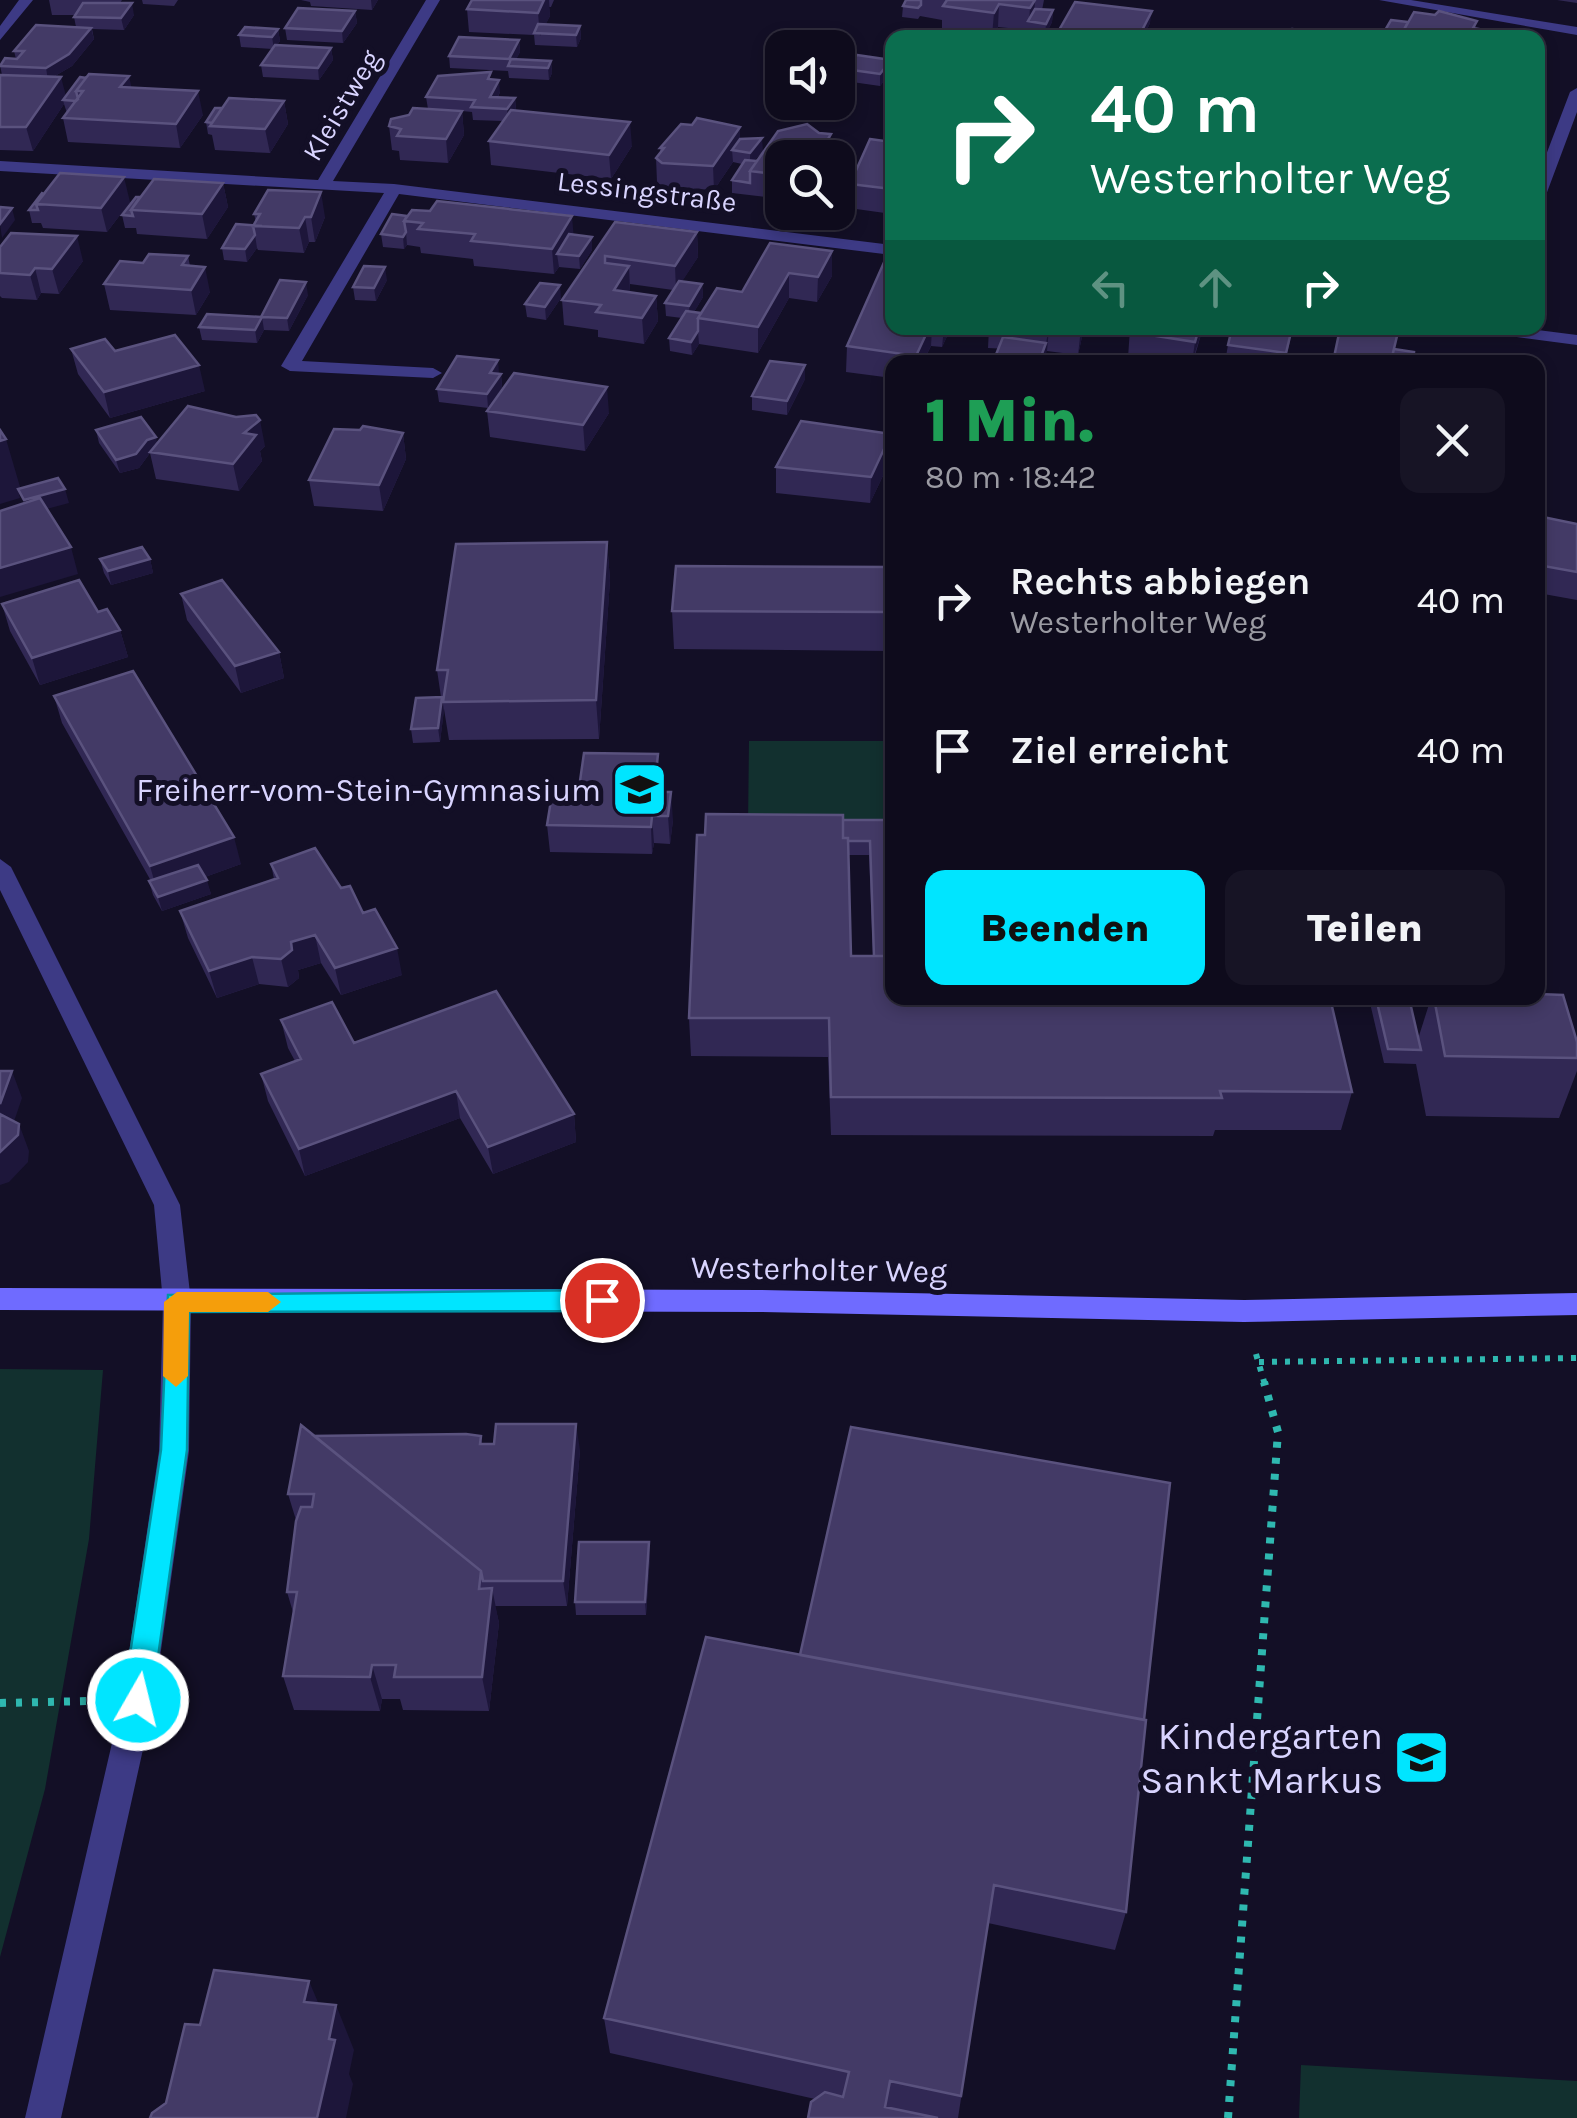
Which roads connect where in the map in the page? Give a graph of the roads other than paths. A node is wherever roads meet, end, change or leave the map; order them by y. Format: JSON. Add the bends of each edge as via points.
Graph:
{"nodes":[{"id":1,"x":26,"y":0,"type":"edge"},
{"id":2,"x":433,"y":0,"type":"edge"},
{"id":3,"x":1386,"y":0,"type":"edge"},
{"id":4,"x":1577,"y":31,"type":"edge"},
{"id":5,"x":0,"y":36,"type":"edge"},
{"id":6,"x":1577,"y":92,"type":"edge"},
{"id":7,"x":0,"y":166,"type":"edge"},
{"id":8,"x":1545,"y":176,"type":"edge"},
{"id":9,"x":323,"y":185,"type":"junction"},
{"id":10,"x":394,"y":190,"type":"junction"},
{"id":11,"x":885,"y":249,"type":"edge"},
{"id":12,"x":1545,"y":335,"type":"edge"},
{"id":13,"x":1577,"y":340,"type":"edge"},
{"id":14,"x":433,"y":373,"type":"dead end"},
{"id":15,"x":0,"y":867,"type":"edge"},
{"id":16,"x":0,"y":1298,"type":"edge"},
{"id":17,"x":177,"y":1302,"type":"junction"},
{"id":18,"x":1577,"y":1304,"type":"edge"},
{"id":19,"x":43,"y":2118,"type":"edge"}],
"edges":[{"from":1,"to":5,"type":"street"},
{"from":2,"to":9,"type":"street","name":"Kleistweg"},
{"from":3,"to":4,"type":"street"},
{"from":6,"to":8,"type":"street"},
{"from":7,"to":9,"type":"street","name":"Lessingstraße"},
{"from":9,"to":10,"type":"street","name":"Lessingstraße"},
{"from":10,"to":11,"type":"street","name":"Lessingstraße"},
{"from":10,"to":14,"type":"street","via":[[290,366]]},
{"from":12,"to":13,"type":"street"},
{"from":15,"to":17,"type":"street","via":[[168,1205]]},
{"from":16,"to":17,"type":"street","name":"Westerholter Weg"},
{"from":17,"to":18,"type":"street","name":"Westerholter Weg","via":[[759,1301],[1244,1311]]},
{"from":17,"to":19,"type":"street","via":[[174,1450],[138,1700]]}]}
